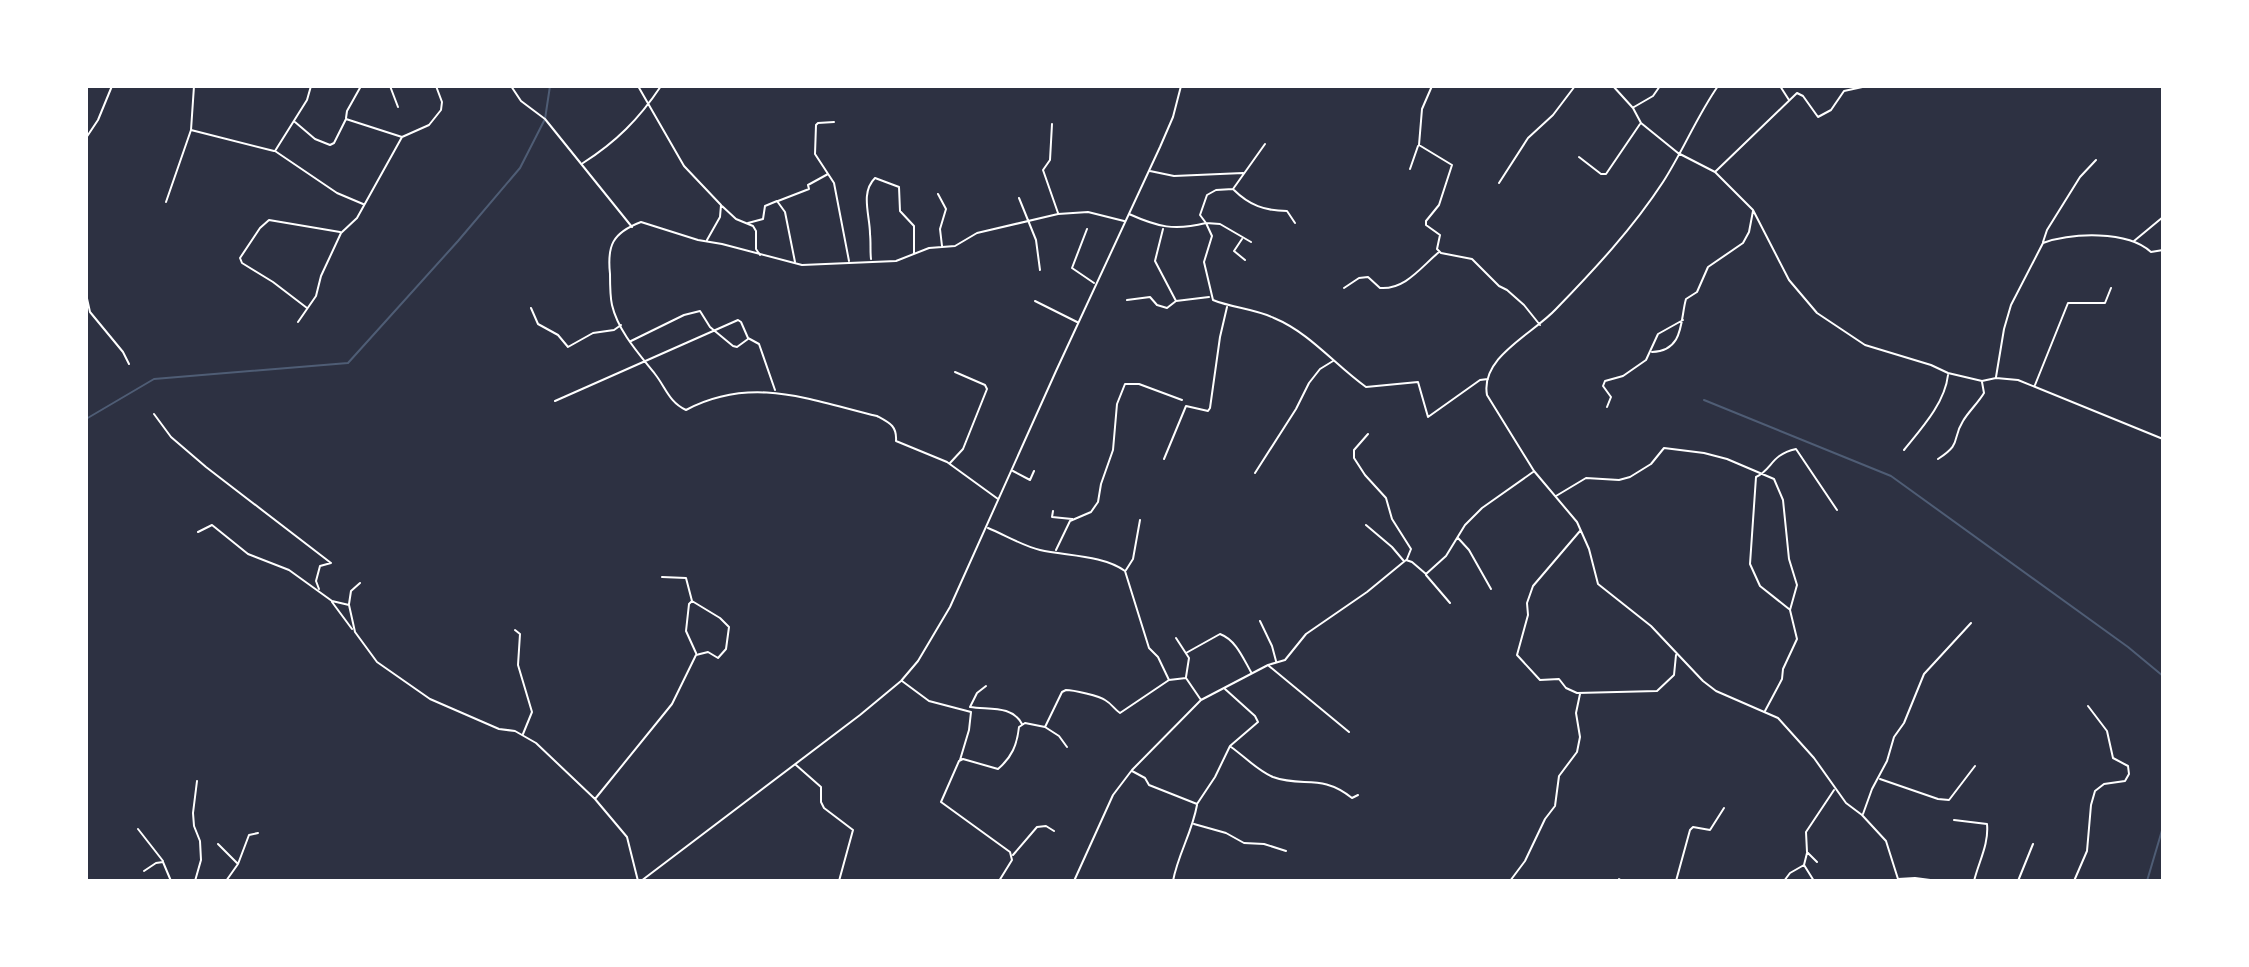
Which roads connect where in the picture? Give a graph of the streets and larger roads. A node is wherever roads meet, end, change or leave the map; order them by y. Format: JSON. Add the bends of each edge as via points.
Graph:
{"nodes":[{"id":1,"x":112,"y":86,"type":"edge"},
{"id":2,"x":194,"y":86,"type":"edge"},
{"id":3,"x":311,"y":86,"type":"edge"},
{"id":4,"x":361,"y":86,"type":"edge"},
{"id":5,"x":390,"y":86,"type":"edge"},
{"id":6,"x":436,"y":86,"type":"edge"},
{"id":7,"x":511,"y":86,"type":"edge"},
{"id":8,"x":638,"y":86,"type":"edge"},
{"id":9,"x":661,"y":86,"type":"edge"},
{"id":10,"x":1181,"y":86,"type":"edge"},
{"id":11,"x":1432,"y":86,"type":"edge"},
{"id":12,"x":1575,"y":86,"type":"edge"},
{"id":13,"x":1613,"y":86,"type":"edge"},
{"id":14,"x":1660,"y":86,"type":"edge"},
{"id":15,"x":1718,"y":86,"type":"edge"},
{"id":16,"x":1780,"y":86,"type":"edge"},
{"id":17,"x":1867,"y":86,"type":"edge"},
{"id":18,"x":1790,"y":101,"type":"junction"},
{"id":19,"x":650,"y":103,"type":"junction"},
{"id":20,"x":398,"y":107,"type":"dead end"},
{"id":21,"x":1633,"y":108,"type":"junction"},
{"id":22,"x":346,"y":119,"type":"junction"},
{"id":23,"x":294,"y":121,"type":"junction"},
{"id":24,"x":834,"y":122,"type":"dead end"},
{"id":25,"x":1641,"y":123,"type":"junction"},
{"id":26,"x":1052,"y":124,"type":"dead end"},
{"id":27,"x":191,"y":130,"type":"junction"},
{"id":28,"x":402,"y":137,"type":"junction"},
{"id":29,"x":86,"y":138,"type":"edge"},
{"id":30,"x":1265,"y":144,"type":"dead end"},
{"id":31,"x":1419,"y":145,"type":"junction"},
{"id":32,"x":275,"y":151,"type":"junction"},
{"id":33,"x":1678,"y":153,"type":"junction"},
{"id":34,"x":1579,"y":157,"type":"dead end"},
{"id":35,"x":2096,"y":160,"type":"dead end"},
{"id":36,"x":582,"y":164,"type":"junction"},
{"id":37,"x":1410,"y":169,"type":"dead end"},
{"id":38,"x":1149,"y":171,"type":"junction"},
{"id":39,"x":1715,"y":172,"type":"junction"},
{"id":40,"x":1244,"y":173,"type":"junction"},
{"id":41,"x":828,"y":174,"type":"junction"},
{"id":42,"x":1499,"y":183,"type":"dead end"},
{"id":43,"x":1233,"y":189,"type":"junction"},
{"id":44,"x":938,"y":194,"type":"dead end"},
{"id":45,"x":1019,"y":198,"type":"dead end"},
{"id":46,"x":777,"y":201,"type":"junction"},
{"id":47,"x":166,"y":202,"type":"dead end"},
{"id":48,"x":364,"y":205,"type":"junction"},
{"id":49,"x":721,"y":205,"type":"junction"},
{"id":50,"x":1753,"y":210,"type":"junction"},
{"id":51,"x":1058,"y":214,"type":"junction"},
{"id":52,"x":1127,"y":214,"type":"junction"},
{"id":53,"x":2163,"y":217,"type":"edge"},
{"id":54,"x":1124,"y":221,"type":"junction"},
{"id":55,"x":748,"y":223,"type":"junction"},
{"id":56,"x":1027,"y":223,"type":"junction"},
{"id":57,"x":1206,"y":223,"type":"junction"},
{"id":58,"x":1295,"y":223,"type":"dead end"},
{"id":59,"x":632,"y":227,"type":"junction"},
{"id":60,"x":1163,"y":228,"type":"junction"},
{"id":61,"x":1087,"y":229,"type":"dead end"},
{"id":62,"x":341,"y":233,"type":"junction"},
{"id":63,"x":1243,"y":238,"type":"junction"},
{"id":64,"x":706,"y":241,"type":"junction"},
{"id":65,"x":2133,"y":241,"type":"junction"},
{"id":66,"x":1251,"y":242,"type":"dead end"},
{"id":67,"x":2043,"y":243,"type":"junction"},
{"id":68,"x":942,"y":247,"type":"junction"},
{"id":69,"x":2163,"y":250,"type":"edge"},
{"id":70,"x":1440,"y":251,"type":"junction"},
{"id":71,"x":761,"y":255,"type":"junction"},
{"id":72,"x":913,"y":255,"type":"junction"},
{"id":73,"x":1245,"y":260,"type":"dead end"},
{"id":74,"x":871,"y":261,"type":"junction"},
{"id":75,"x":849,"y":262,"type":"junction"},
{"id":76,"x":796,"y":264,"type":"junction"},
{"id":77,"x":1040,"y":270,"type":"dead end"},
{"id":78,"x":1096,"y":284,"type":"junction"},
{"id":79,"x":1344,"y":288,"type":"dead end"},
{"id":80,"x":2111,"y":288,"type":"dead end"},
{"id":81,"x":86,"y":294,"type":"edge"},
{"id":82,"x":1211,"y":297,"type":"junction"},
{"id":83,"x":1127,"y":300,"type":"dead end"},
{"id":84,"x":1035,"y":301,"type":"dead end"},
{"id":85,"x":1176,"y":301,"type":"junction"},
{"id":86,"x":1227,"y":306,"type":"junction"},
{"id":87,"x":531,"y":308,"type":"dead end"},
{"id":88,"x":308,"y":309,"type":"junction"},
{"id":89,"x":1684,"y":319,"type":"junction"},
{"id":90,"x":298,"y":322,"type":"dead end"},
{"id":91,"x":1078,"y":323,"type":"junction"},
{"id":92,"x":622,"y":325,"type":"junction"},
{"id":93,"x":1541,"y":326,"type":"junction"},
{"id":94,"x":716,"y":331,"type":"junction"},
{"id":95,"x":748,"y":338,"type":"junction"},
{"id":96,"x":630,"y":341,"type":"junction"},
{"id":97,"x":1652,"y":352,"type":"junction"},
{"id":98,"x":1334,"y":361,"type":"junction"},
{"id":99,"x":644,"y":363,"type":"junction"},
{"id":100,"x":129,"y":364,"type":"dead end"},
{"id":101,"x":955,"y":372,"type":"dead end"},
{"id":102,"x":1948,"y":373,"type":"junction"},
{"id":103,"x":1996,"y":378,"type":"junction"},
{"id":104,"x":1488,"y":379,"type":"junction"},
{"id":105,"x":1982,"y":381,"type":"junction"},
{"id":106,"x":2035,"y":387,"type":"junction"},
{"id":107,"x":775,"y":392,"type":"junction"},
{"id":108,"x":1182,"y":400,"type":"dead end"},
{"id":109,"x":555,"y":401,"type":"dead end"},
{"id":110,"x":1607,"y":407,"type":"dead end"},
{"id":111,"x":154,"y":414,"type":"dead end"},
{"id":112,"x":1368,"y":434,"type":"dead end"},
{"id":113,"x":2163,"y":439,"type":"edge"},
{"id":114,"x":1904,"y":450,"type":"dead end"},
{"id":115,"x":1164,"y":459,"type":"dead end"},
{"id":116,"x":1938,"y":459,"type":"dead end"},
{"id":117,"x":950,"y":464,"type":"junction"},
{"id":118,"x":1012,"y":471,"type":"junction"},
{"id":119,"x":1034,"y":471,"type":"dead end"},
{"id":120,"x":1534,"y":471,"type":"junction"},
{"id":121,"x":1255,"y":473,"type":"dead end"},
{"id":122,"x":1761,"y":475,"type":"junction"},
{"id":123,"x":1554,"y":497,"type":"junction"},
{"id":124,"x":998,"y":499,"type":"junction"},
{"id":125,"x":1837,"y":510,"type":"dead end"},
{"id":126,"x":1053,"y":511,"type":"dead end"},
{"id":127,"x":1072,"y":520,"type":"junction"},
{"id":128,"x":1140,"y":520,"type":"dead end"},
{"id":129,"x":1366,"y":525,"type":"dead end"},
{"id":130,"x":987,"y":527,"type":"junction"},
{"id":131,"x":1581,"y":530,"type":"junction"},
{"id":132,"x":198,"y":532,"type":"dead end"},
{"id":133,"x":1457,"y":537,"type":"junction"},
{"id":134,"x":1056,"y":551,"type":"junction"},
{"id":135,"x":1405,"y":560,"type":"junction"},
{"id":136,"x":1125,"y":571,"type":"junction"},
{"id":137,"x":1426,"y":574,"type":"junction"},
{"id":138,"x":662,"y":577,"type":"dead end"},
{"id":139,"x":360,"y":583,"type":"dead end"},
{"id":140,"x":1491,"y":589,"type":"dead end"},
{"id":141,"x":320,"y":592,"type":"junction"},
{"id":142,"x":332,"y":601,"type":"junction"},
{"id":143,"x":692,"y":601,"type":"junction"},
{"id":144,"x":1450,"y":603,"type":"dead end"},
{"id":145,"x":349,"y":605,"type":"junction"},
{"id":146,"x":1790,"y":610,"type":"junction"},
{"id":147,"x":1260,"y":621,"type":"dead end"},
{"id":148,"x":1971,"y":623,"type":"dead end"},
{"id":149,"x":515,"y":630,"type":"dead end"},
{"id":150,"x":355,"y":632,"type":"junction"},
{"id":151,"x":1176,"y":638,"type":"dead end"},
{"id":152,"x":1186,"y":653,"type":"junction"},
{"id":153,"x":1677,"y":653,"type":"junction"},
{"id":154,"x":696,"y":655,"type":"junction"},
{"id":155,"x":1276,"y":662,"type":"junction"},
{"id":156,"x":1268,"y":665,"type":"junction"},
{"id":157,"x":1251,"y":673,"type":"junction"},
{"id":158,"x":1186,"y":678,"type":"junction"},
{"id":159,"x":1169,"y":680,"type":"junction"},
{"id":160,"x":901,"y":681,"type":"junction"},
{"id":161,"x":986,"y":686,"type":"dead end"},
{"id":162,"x":1224,"y":689,"type":"junction"},
{"id":163,"x":1580,"y":693,"type":"junction"},
{"id":164,"x":1201,"y":700,"type":"junction"},
{"id":165,"x":2088,"y":706,"type":"dead end"},
{"id":166,"x":970,"y":707,"type":"junction"},
{"id":167,"x":971,"y":712,"type":"junction"},
{"id":168,"x":1765,"y":712,"type":"junction"},
{"id":169,"x":1022,"y":724,"type":"junction"},
{"id":170,"x":1045,"y":727,"type":"junction"},
{"id":171,"x":1349,"y":732,"type":"dead end"},
{"id":172,"x":522,"y":735,"type":"junction"},
{"id":173,"x":1230,"y":746,"type":"junction"},
{"id":174,"x":1067,"y":747,"type":"dead end"},
{"id":175,"x":960,"y":760,"type":"junction"},
{"id":176,"x":796,"y":764,"type":"junction"},
{"id":177,"x":1975,"y":766,"type":"dead end"},
{"id":178,"x":1132,"y":770,"type":"junction"},
{"id":179,"x":1879,"y":779,"type":"junction"},
{"id":180,"x":197,"y":781,"type":"dead end"},
{"id":181,"x":1835,"y":789,"type":"junction"},
{"id":182,"x":1358,"y":795,"type":"dead end"},
{"id":183,"x":595,"y":799,"type":"junction"},
{"id":184,"x":1197,"y":804,"type":"junction"},
{"id":185,"x":1724,"y":808,"type":"dead end"},
{"id":186,"x":1862,"y":815,"type":"junction"},
{"id":187,"x":1954,"y":820,"type":"dead end"},
{"id":188,"x":1194,"y":824,"type":"junction"},
{"id":189,"x":138,"y":829,"type":"dead end"},
{"id":190,"x":1054,"y":831,"type":"dead end"},
{"id":191,"x":258,"y":833,"type":"dead end"},
{"id":192,"x":218,"y":844,"type":"dead end"},
{"id":193,"x":2033,"y":844,"type":"dead end"},
{"id":194,"x":1286,"y":851,"type":"dead end"},
{"id":195,"x":1807,"y":852,"type":"junction"},
{"id":196,"x":1012,"y":856,"type":"junction"},
{"id":197,"x":163,"y":862,"type":"junction"},
{"id":198,"x":1817,"y":862,"type":"dead end"},
{"id":199,"x":238,"y":864,"type":"junction"},
{"id":200,"x":1804,"y":865,"type":"junction"},
{"id":201,"x":144,"y":871,"type":"dead end"},
{"id":202,"x":1898,"y":880,"type":"edge"},
{"id":203,"x":171,"y":881,"type":"edge"},
{"id":204,"x":195,"y":881,"type":"edge"},
{"id":205,"x":226,"y":881,"type":"edge"},
{"id":206,"x":639,"y":881,"type":"edge"},
{"id":207,"x":839,"y":881,"type":"edge"},
{"id":208,"x":999,"y":881,"type":"edge"},
{"id":209,"x":1074,"y":881,"type":"edge"},
{"id":210,"x":1173,"y":881,"type":"edge"},
{"id":211,"x":1510,"y":881,"type":"edge"},
{"id":212,"x":1676,"y":881,"type":"edge"},
{"id":213,"x":1784,"y":881,"type":"edge"},
{"id":214,"x":1814,"y":881,"type":"edge"},
{"id":215,"x":1938,"y":881,"type":"edge"},
{"id":216,"x":1974,"y":881,"type":"edge"},
{"id":217,"x":2018,"y":881,"type":"edge"},
{"id":218,"x":2074,"y":881,"type":"edge"}],
"edges":[{"from":1,"to":29,"type":"street"},
{"from":2,"to":27,"type":"street"},
{"from":3,"to":23,"type":"street"},
{"from":4,"to":22,"type":"street"},
{"from":5,"to":20,"type":"street"},
{"from":6,"to":28,"type":"street","via":[[442,102],[434,121]]},
{"from":7,"to":36,"type":"street"},
{"from":8,"to":19,"type":"street"},
{"from":9,"to":19,"type":"street"},
{"from":10,"to":38,"type":"street"},
{"from":11,"to":31,"type":"street","via":[[1422,109]]},
{"from":12,"to":42,"type":"street","via":[[1528,138]]},
{"from":13,"to":21,"type":"street"},
{"from":14,"to":21,"type":"street"},
{"from":15,"to":33,"type":"street"},
{"from":16,"to":18,"type":"street"},
{"from":17,"to":18,"type":"street","via":[[1844,91],[1831,110],[1818,117],[1800,92]]},
{"from":18,"to":39,"type":"street"},
{"from":19,"to":36,"type":"street","via":[[614,143]]},
{"from":19,"to":49,"type":"street","via":[[684,166]]},
{"from":21,"to":25,"type":"street"},
{"from":22,"to":23,"type":"street","via":[[330,145]]},
{"from":22,"to":28,"type":"street"},
{"from":23,"to":32,"type":"street"},
{"from":24,"to":41,"type":"street","via":[[818,123],[814,129],[815,154]]},
{"from":25,"to":33,"type":"street"},
{"from":25,"to":34,"type":"street","via":[[1606,174]]},
{"from":26,"to":51,"type":"street","via":[[1050,160],[1043,170]]},
{"from":27,"to":32,"type":"street"},
{"from":27,"to":47,"type":"street"},
{"from":28,"to":48,"type":"street"},
{"from":30,"to":40,"type":"street"},
{"from":31,"to":37,"type":"street"},
{"from":31,"to":70,"type":"street","via":[[1452,165],[1439,205],[1426,221],[1440,235]]},
{"from":32,"to":48,"type":"street"},
{"from":33,"to":39,"type":"street"},
{"from":33,"to":93,"type":"street","via":[[1626,231]]},
{"from":35,"to":67,"type":"street","via":[[2080,177]]},
{"from":36,"to":59,"type":"street"},
{"from":38,"to":40,"type":"street","via":[[1174,176]]},
{"from":38,"to":52,"type":"street"},
{"from":39,"to":50,"type":"street"},
{"from":40,"to":43,"type":"street"},
{"from":41,"to":46,"type":"street","via":[[812,181],[809,189]]},
{"from":41,"to":75,"type":"street"},
{"from":43,"to":57,"type":"street","via":[[1207,195],[1200,215]]},
{"from":43,"to":58,"type":"street","via":[[1245,202],[1287,211]]},
{"from":44,"to":68,"type":"street","via":[[946,209]]},
{"from":45,"to":56,"type":"street"},
{"from":46,"to":55,"type":"street","via":[[765,206],[763,219]]},
{"from":46,"to":76,"type":"street","via":[[785,212]]},
{"from":48,"to":62,"type":"street"},
{"from":49,"to":55,"type":"street"},
{"from":49,"to":64,"type":"street"},
{"from":50,"to":89,"type":"street","via":[[1743,243],[1708,267],[1697,292],[1684,303]]},
{"from":50,"to":102,"type":"street","via":[[1789,280],[1817,313],[1865,345]]},
{"from":51,"to":54,"type":"street","via":[[1088,212]]},
{"from":51,"to":56,"type":"street"},
{"from":52,"to":54,"type":"street"},
{"from":52,"to":60,"type":"street"},
{"from":53,"to":65,"type":"street"},
{"from":54,"to":78,"type":"street"},
{"from":55,"to":71,"type":"street","via":[[756,231]]},
{"from":56,"to":68,"type":"street","via":[[990,229]]},
{"from":56,"to":77,"type":"street","via":[[1036,240]]},
{"from":57,"to":60,"type":"street"},
{"from":57,"to":63,"type":"street","via":[[1220,224]]},
{"from":57,"to":82,"type":"street","via":[[1212,236],[1204,262]]},
{"from":59,"to":64,"type":"street","via":[[647,223]]},
{"from":59,"to":92,"type":"street","via":[[608,252],[612,308]]},
{"from":60,"to":85,"type":"street","via":[[1155,261]]},
{"from":61,"to":78,"type":"street","via":[[1072,268]]},
{"from":62,"to":88,"type":"street"},
{"from":62,"to":88,"type":"street","via":[[269,220],[240,258]]},
{"from":63,"to":66,"type":"street"},
{"from":63,"to":73,"type":"street","via":[[1234,251]]},
{"from":64,"to":71,"type":"street"},
{"from":65,"to":67,"type":"street","via":[[2096,235]]},
{"from":65,"to":69,"type":"street","via":[[2151,252]]},
{"from":67,"to":103,"type":"street","via":[[2011,305]]},
{"from":68,"to":72,"type":"street"},
{"from":70,"to":79,"type":"street","via":[[1393,287],[1380,288],[1368,277]]},
{"from":70,"to":93,"type":"street","via":[[1472,259]]},
{"from":71,"to":76,"type":"street"},
{"from":72,"to":74,"type":"street"},
{"from":72,"to":74,"type":"street","via":[[914,226],[900,211],[899,187],[875,178],[866,204]]},
{"from":74,"to":75,"type":"street"},
{"from":75,"to":76,"type":"street"},
{"from":78,"to":91,"type":"street"},
{"from":80,"to":106,"type":"street","via":[[2105,303],[2068,303]]},
{"from":81,"to":100,"type":"street","via":[[90,312]]},
{"from":82,"to":85,"type":"street"},
{"from":82,"to":86,"type":"street"},
{"from":83,"to":85,"type":"street","via":[[1150,297],[1167,308]]},
{"from":84,"to":91,"type":"street"},
{"from":86,"to":98,"type":"street","via":[[1273,317]]},
{"from":86,"to":115,"type":"street","via":[[1210,408],[1186,406]]},
{"from":87,"to":92,"type":"street","via":[[538,324],[568,347]]},
{"from":88,"to":90,"type":"street"},
{"from":89,"to":97,"type":"street","via":[[1658,334]]},
{"from":89,"to":97,"type":"street","via":[[1672,342]]},
{"from":91,"to":118,"type":"street"},
{"from":92,"to":96,"type":"street"},
{"from":93,"to":104,"type":"street","via":[[1502,354]]},
{"from":94,"to":95,"type":"street","via":[[733,346]]},
{"from":94,"to":95,"type":"street","via":[[738,320]]},
{"from":94,"to":96,"type":"street","via":[[700,311]]},
{"from":94,"to":99,"type":"street"},
{"from":95,"to":107,"type":"street","via":[[759,344]]},
{"from":96,"to":99,"type":"street"},
{"from":97,"to":110,"type":"street","via":[[1623,376],[1605,381],[1611,397]]},
{"from":98,"to":104,"type":"street","via":[[1366,387],[1418,382],[1428,417]]},
{"from":98,"to":121,"type":"street","via":[[1309,383]]},
{"from":99,"to":107,"type":"street","via":[[673,404],[686,410],[731,393]]},
{"from":99,"to":109,"type":"street"},
{"from":101,"to":117,"type":"street","via":[[987,389],[963,449]]},
{"from":102,"to":105,"type":"street"},
{"from":102,"to":114,"type":"street","via":[[1932,414]]},
{"from":103,"to":105,"type":"street"},
{"from":103,"to":106,"type":"street"},
{"from":104,"to":120,"type":"street","via":[[1490,404]]},
{"from":105,"to":116,"type":"street","via":[[1984,393],[1961,423],[1957,443]]},
{"from":106,"to":113,"type":"street"},
{"from":107,"to":117,"type":"street","via":[[877,416],[892,423],[896,441]]},
{"from":108,"to":127,"type":"street","via":[[1125,384],[1098,502],[1095,509]]},
{"from":111,"to":141,"type":"street","via":[[206,467],[331,563],[320,566]]},
{"from":112,"to":135,"type":"street","via":[[1354,450],[1354,458],[1389,503],[1392,519],[1411,549]]},
{"from":117,"to":124,"type":"street"},
{"from":118,"to":119,"type":"street","via":[[1030,480]]},
{"from":118,"to":124,"type":"street"},
{"from":120,"to":123,"type":"street"},
{"from":120,"to":133,"type":"street","via":[[1482,508]]},
{"from":122,"to":123,"type":"street","via":[[1727,459],[1664,448],[1630,477],[1586,478]]},
{"from":122,"to":125,"type":"street","via":[[1770,462],[1796,449]]},
{"from":122,"to":146,"type":"street","via":[[1774,479],[1783,500],[1797,585]]},
{"from":122,"to":146,"type":"street","via":[[1756,477],[1750,564],[1760,586]]},
{"from":123,"to":131,"type":"street"},
{"from":124,"to":130,"type":"street"},
{"from":126,"to":127,"type":"street","via":[[1052,517]]},
{"from":127,"to":134,"type":"street"},
{"from":128,"to":136,"type":"street","via":[[1133,559]]},
{"from":129,"to":135,"type":"street"},
{"from":130,"to":134,"type":"street","via":[[1039,550]]},
{"from":130,"to":160,"type":"street","via":[[933,639]]},
{"from":131,"to":153,"type":"street","via":[[1598,584]]},
{"from":131,"to":163,"type":"street","via":[[1533,586],[1517,655],[1540,680],[1559,679]]},
{"from":132,"to":141,"type":"street","via":[[212,525],[248,554],[289,570]]},
{"from":133,"to":137,"type":"street"},
{"from":133,"to":140,"type":"street"},
{"from":134,"to":136,"type":"street"},
{"from":135,"to":137,"type":"street"},
{"from":135,"to":155,"type":"street","via":[[1306,634],[1285,660]]},
{"from":136,"to":159,"type":"street","via":[[1149,648]]},
{"from":137,"to":144,"type":"street"},
{"from":138,"to":143,"type":"street","via":[[686,578]]},
{"from":139,"to":145,"type":"street","via":[[351,591]]},
{"from":141,"to":142,"type":"street"},
{"from":142,"to":145,"type":"street"},
{"from":142,"to":150,"type":"street"},
{"from":143,"to":154,"type":"street","via":[[686,631]]},
{"from":143,"to":154,"type":"street","via":[[729,627],[726,649],[718,658],[708,652]]},
{"from":145,"to":150,"type":"street"},
{"from":146,"to":168,"type":"street","via":[[1797,639]]},
{"from":147,"to":155,"type":"street"},
{"from":148,"to":179,"type":"street","via":[[1924,674]]},
{"from":149,"to":172,"type":"street","via":[[520,634],[518,665],[532,712]]},
{"from":150,"to":172,"type":"street","via":[[377,662],[430,699]]},
{"from":151,"to":152,"type":"street"},
{"from":152,"to":157,"type":"street","via":[[1225,635]]},
{"from":152,"to":158,"type":"street"},
{"from":153,"to":163,"type":"street","via":[[1674,675],[1657,691]]},
{"from":153,"to":168,"type":"street","via":[[1716,691]]},
{"from":154,"to":183,"type":"street","via":[[672,704]]},
{"from":155,"to":156,"type":"street"},
{"from":156,"to":157,"type":"street"},
{"from":156,"to":171,"type":"street"},
{"from":157,"to":162,"type":"street"},
{"from":158,"to":159,"type":"street"},
{"from":158,"to":164,"type":"street"},
{"from":159,"to":170,"type":"street","via":[[1120,713],[1095,694],[1066,690]]},
{"from":160,"to":167,"type":"street","via":[[929,701]]},
{"from":160,"to":176,"type":"street"},
{"from":161,"to":166,"type":"street"},
{"from":162,"to":164,"type":"street"},
{"from":162,"to":173,"type":"street","via":[[1258,719]]},
{"from":163,"to":211,"type":"street","via":[[1577,752],[1559,776],[1555,806]]},
{"from":164,"to":178,"type":"street"},
{"from":165,"to":218,"type":"street","via":[[2107,731],[2113,758],[2128,766],[2129,774],[2125,781],[2095,791],[2087,851]]},
{"from":166,"to":167,"type":"street"},
{"from":166,"to":169,"type":"street","via":[[1002,709]]},
{"from":167,"to":175,"type":"street"},
{"from":168,"to":181,"type":"street","via":[[1791,731]]},
{"from":169,"to":170,"type":"street"},
{"from":169,"to":175,"type":"street","via":[[1016,745],[998,769]]},
{"from":170,"to":174,"type":"street"},
{"from":172,"to":183,"type":"street"},
{"from":173,"to":182,"type":"street","via":[[1271,776],[1325,782],[1352,798]]},
{"from":173,"to":184,"type":"street"},
{"from":175,"to":196,"type":"street","via":[[941,802]]},
{"from":176,"to":206,"type":"street"},
{"from":176,"to":207,"type":"street","via":[[821,787],[824,808],[853,830]]},
{"from":177,"to":179,"type":"street","via":[[1949,800]]},
{"from":178,"to":184,"type":"street","via":[[1149,785]]},
{"from":178,"to":209,"type":"street","via":[[1113,795]]},
{"from":179,"to":186,"type":"street"},
{"from":180,"to":204,"type":"street","via":[[193,813],[201,860]]},
{"from":181,"to":186,"type":"street"},
{"from":181,"to":195,"type":"street","via":[[1806,832]]},
{"from":183,"to":206,"type":"street","via":[[627,837]]},
{"from":184,"to":188,"type":"street"},
{"from":185,"to":212,"type":"street","via":[[1710,830],[1690,830]]},
{"from":186,"to":202,"type":"street","via":[[1886,841]]},
{"from":187,"to":216,"type":"street","via":[[1987,824],[1988,839]]},
{"from":188,"to":194,"type":"street","via":[[1244,843]]},
{"from":188,"to":210,"type":"street"},
{"from":189,"to":197,"type":"street"},
{"from":190,"to":196,"type":"street","via":[[1037,827]]},
{"from":191,"to":199,"type":"street","via":[[249,835]]},
{"from":192,"to":199,"type":"street"},
{"from":193,"to":217,"type":"street"},
{"from":195,"to":198,"type":"street"},
{"from":195,"to":200,"type":"street"},
{"from":196,"to":208,"type":"street"},
{"from":197,"to":201,"type":"street"},
{"from":197,"to":203,"type":"street"},
{"from":199,"to":205,"type":"street"},
{"from":200,"to":213,"type":"street"},
{"from":200,"to":214,"type":"street"},
{"from":202,"to":215,"type":"street"}]}
